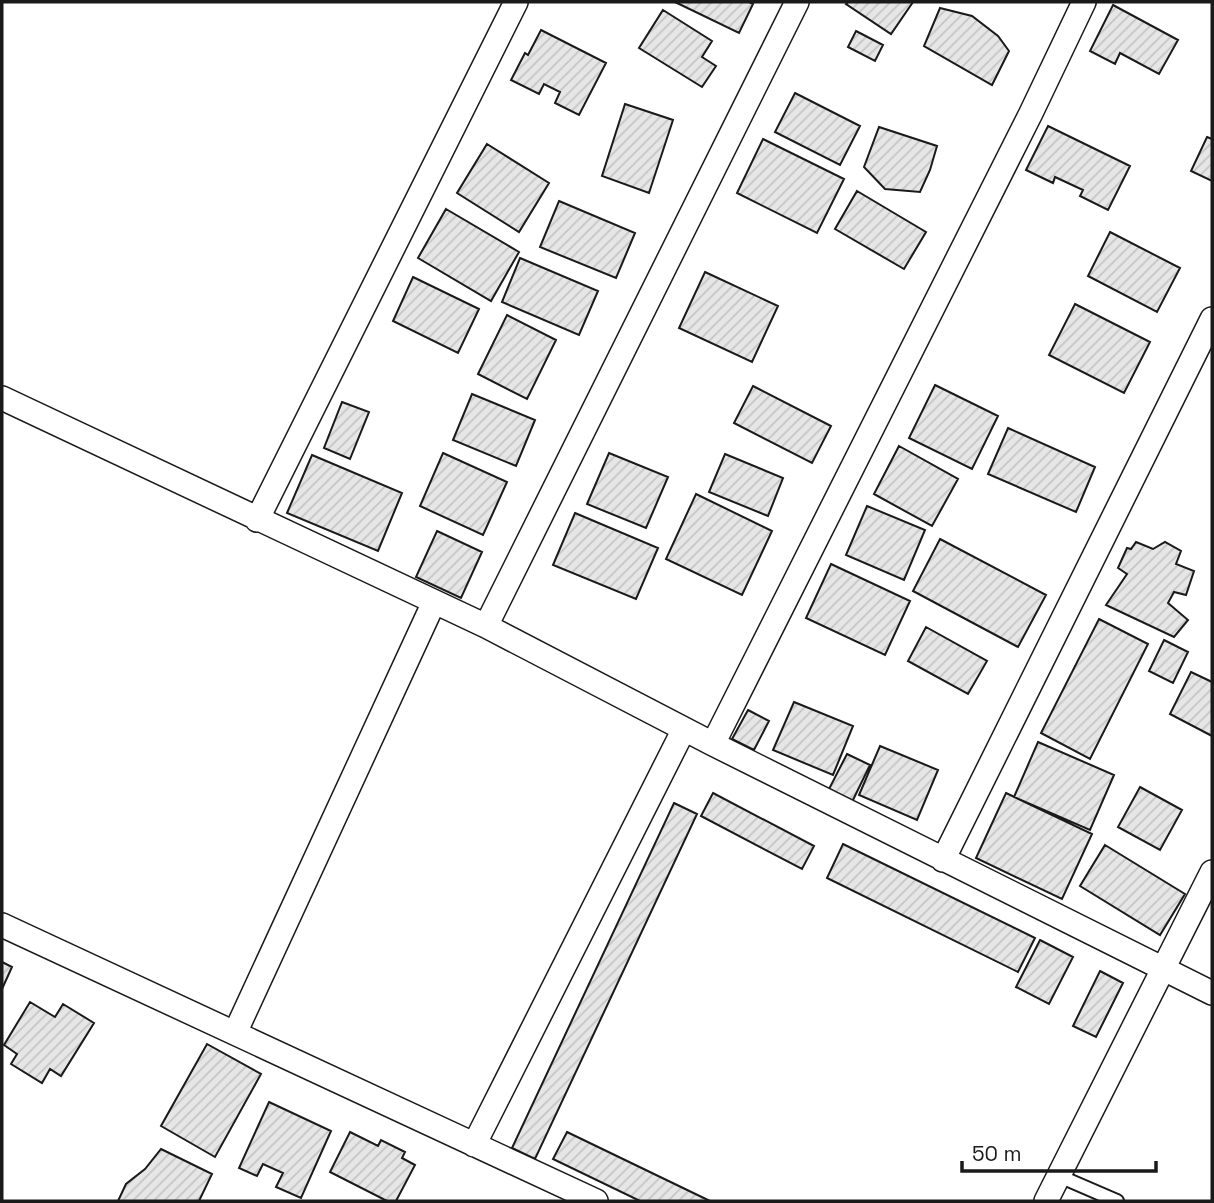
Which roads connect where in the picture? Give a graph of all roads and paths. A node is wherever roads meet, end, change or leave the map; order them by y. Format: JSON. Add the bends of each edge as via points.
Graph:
{"nodes":[{"id":1,"x":516,"y":2,"type":"edge"},
{"id":2,"x":797,"y":2,"type":"edge"},
{"id":3,"x":1084,"y":2,"type":"edge"},
{"id":4,"x":1212,"y":319,"type":"edge"},
{"id":5,"x":2,"y":398,"type":"edge"},
{"id":6,"x":257,"y":520,"type":"junction"},
{"id":7,"x":435,"y":602,"type":"junction"},
{"id":8,"x":486,"y":626,"type":"junction"},
{"id":9,"x":684,"y":729,"type":"junction"},
{"id":10,"x":713,"y":744,"type":"junction"},
{"id":11,"x":943,"y":860,"type":"junction"},
{"id":12,"x":1212,"y":872,"type":"edge"},
{"id":13,"x":2,"y":925,"type":"edge"},
{"id":14,"x":1164,"y":969,"type":"junction"},
{"id":15,"x":1212,"y":993,"type":"edge"},
{"id":16,"x":235,"y":1033,"type":"junction"},
{"id":17,"x":474,"y":1145,"type":"junction"},
{"id":18,"x":1059,"y":1176,"type":"junction"},
{"id":19,"x":596,"y":1201,"type":"edge"},
{"id":20,"x":1046,"y":1201,"type":"edge"},
{"id":21,"x":1117,"y":1201,"type":"edge"}],
"edges":[{"from":1,"to":6,"type":"street"},
{"from":2,"to":8,"type":"street"},
{"from":3,"to":10,"type":"street"},
{"from":4,"to":11,"type":"street"},
{"from":5,"to":6,"type":"street"},
{"from":6,"to":7,"type":"street"},
{"from":7,"to":8,"type":"street"},
{"from":7,"to":16,"type":"street"},
{"from":8,"to":9,"type":"street"},
{"from":9,"to":10,"type":"street"},
{"from":9,"to":17,"type":"street"},
{"from":10,"to":11,"type":"street"},
{"from":11,"to":14,"type":"street"},
{"from":12,"to":14,"type":"street"},
{"from":13,"to":16,"type":"street"},
{"from":14,"to":15,"type":"street"},
{"from":14,"to":18,"type":"street"},
{"from":16,"to":17,"type":"street"},
{"from":17,"to":19,"type":"street"},
{"from":18,"to":20,"type":"street"},
{"from":18,"to":21,"type":"lane"}]}
